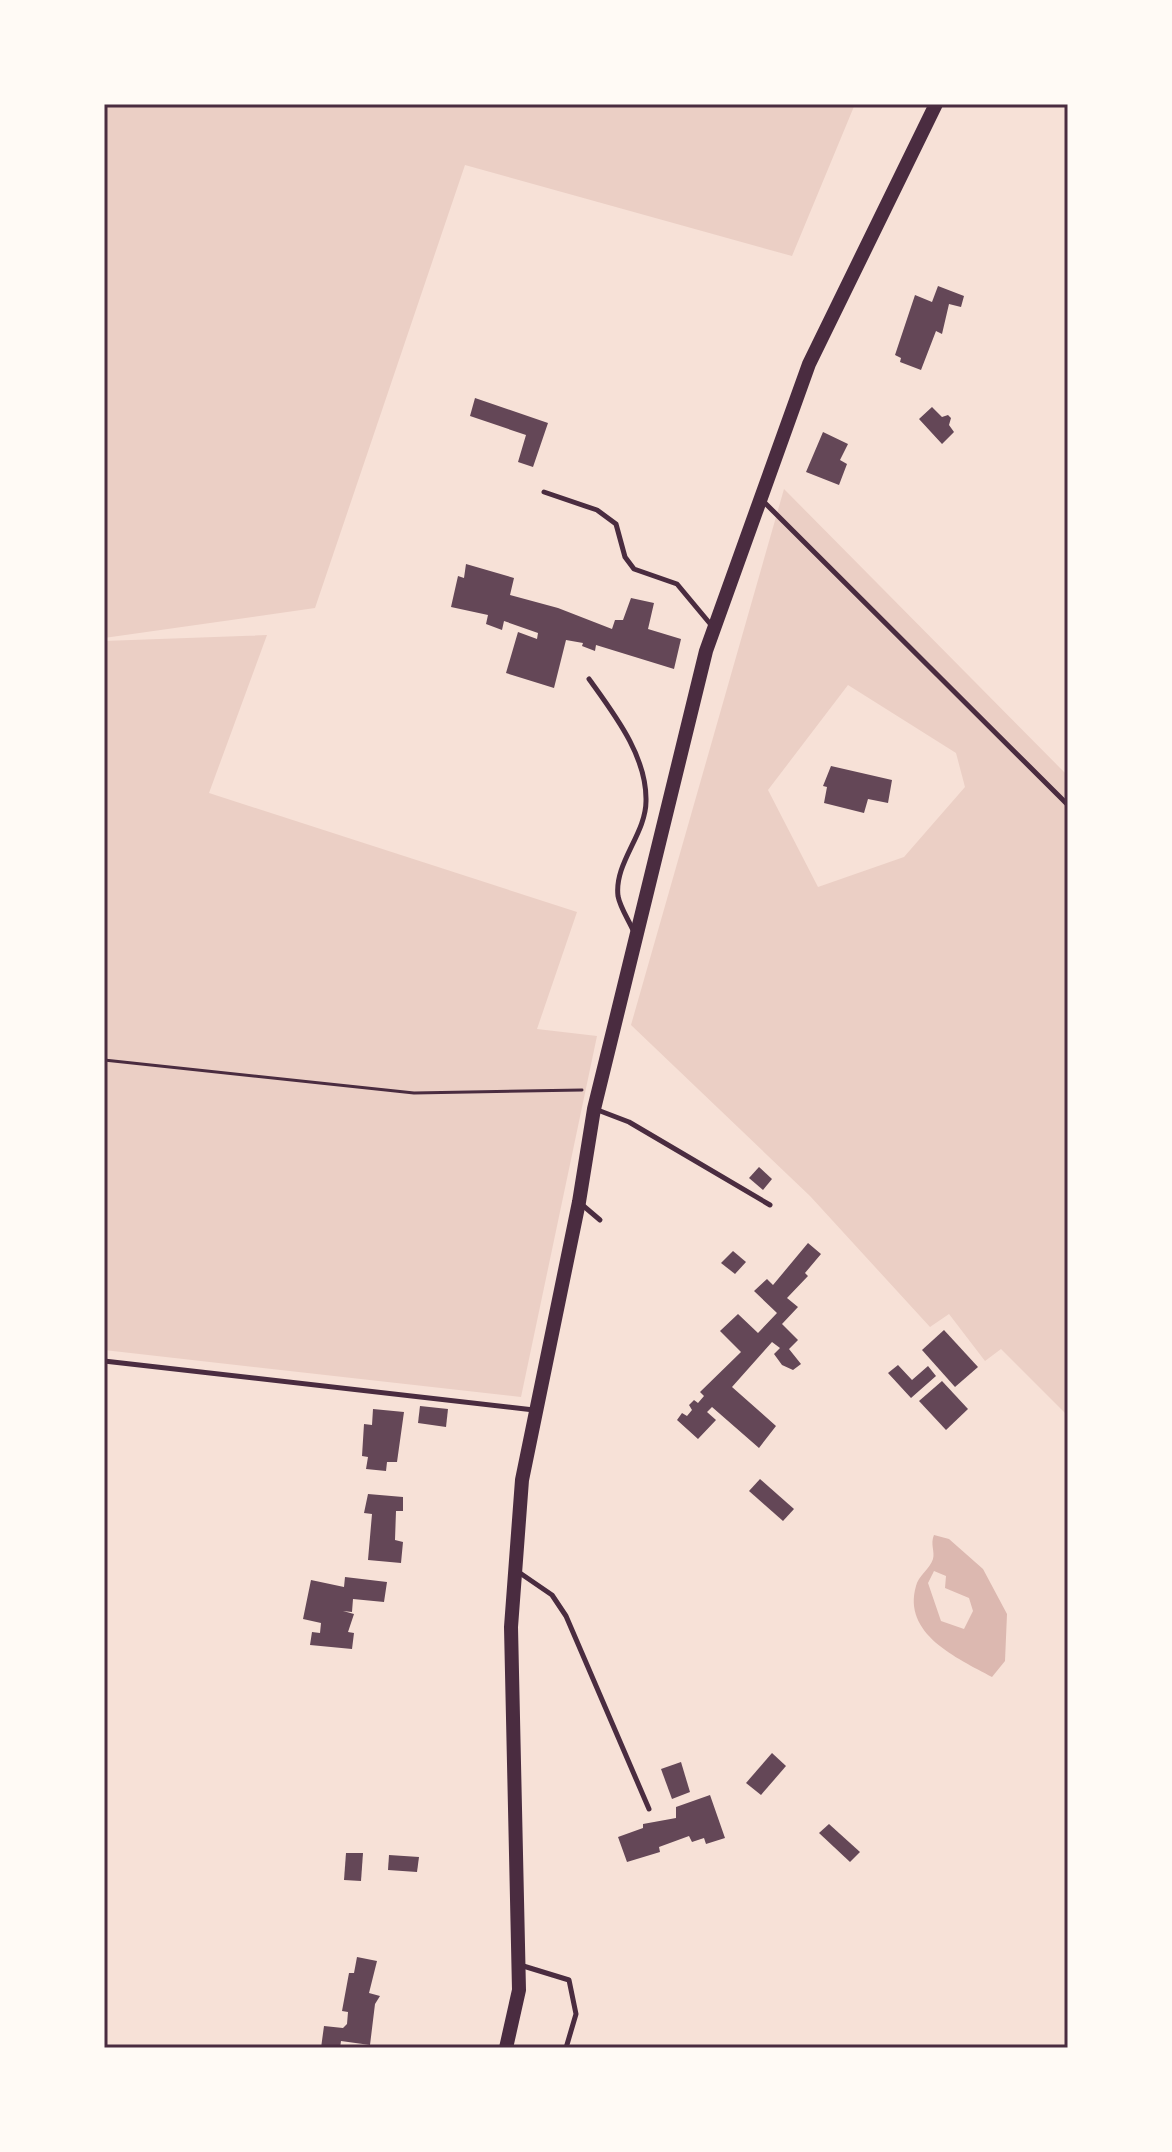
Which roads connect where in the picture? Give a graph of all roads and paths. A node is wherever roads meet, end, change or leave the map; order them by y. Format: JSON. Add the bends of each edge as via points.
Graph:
{"nodes":[{"id":1,"x":936,"y":104,"type":"edge"},
{"id":2,"x":544,"y":492,"type":"dead end"},
{"id":3,"x":761,"y":500,"type":"junction"},
{"id":4,"x":715,"y":630,"type":"junction"},
{"id":5,"x":589,"y":679,"type":"dead end"},
{"id":6,"x":1068,"y":805,"type":"edge"},
{"id":7,"x":635,"y":934,"type":"junction"},
{"id":8,"x":104,"y":1060,"type":"edge"},
{"id":9,"x":586,"y":1090,"type":"dead end"},
{"id":10,"x":594,"y":1109,"type":"junction"},
{"id":11,"x":579,"y":1202,"type":"junction"},
{"id":12,"x":770,"y":1205,"type":"dead end"},
{"id":13,"x":600,"y":1220,"type":"dead end"},
{"id":14,"x":104,"y":1361,"type":"edge"},
{"id":15,"x":534,"y":1410,"type":"junction"},
{"id":16,"x":516,"y":1571,"type":"junction"},
{"id":17,"x":649,"y":1809,"type":"dead end"},
{"id":18,"x":519,"y":1964,"type":"junction"},
{"id":19,"x":506,"y":2048,"type":"edge"},
{"id":20,"x":566,"y":2048,"type":"edge"}],
"edges":[{"from":1,"to":3,"type":"main road","via":[[809,364]]},
{"from":2,"to":4,"type":"lane","via":[[597,510],[616,524],[634,569],[677,584]]},
{"from":3,"to":4,"type":"main road"},
{"from":3,"to":6,"type":"lane"},
{"from":4,"to":7,"type":"main road"},
{"from":5,"to":7,"type":"lane","via":[[619,721],[645,787],[645,811],[618,883],[618,898]]},
{"from":7,"to":10,"type":"main road"},
{"from":8,"to":9,"type":"path","via":[[414,1093]]},
{"from":10,"to":11,"type":"main road"},
{"from":10,"to":12,"type":"lane","via":[[629,1122]]},
{"from":11,"to":13,"type":"lane"},
{"from":11,"to":15,"type":"main road"},
{"from":14,"to":15,"type":"lane"},
{"from":15,"to":16,"type":"main road","via":[[522,1480]]},
{"from":16,"to":17,"type":"lane","via":[[552,1595],[566,1616]]},
{"from":16,"to":18,"type":"main road","via":[[511,1627]]},
{"from":18,"to":19,"type":"main road"},
{"from":18,"to":20,"type":"lane","via":[[569,1980],[576,2014]]}]}
